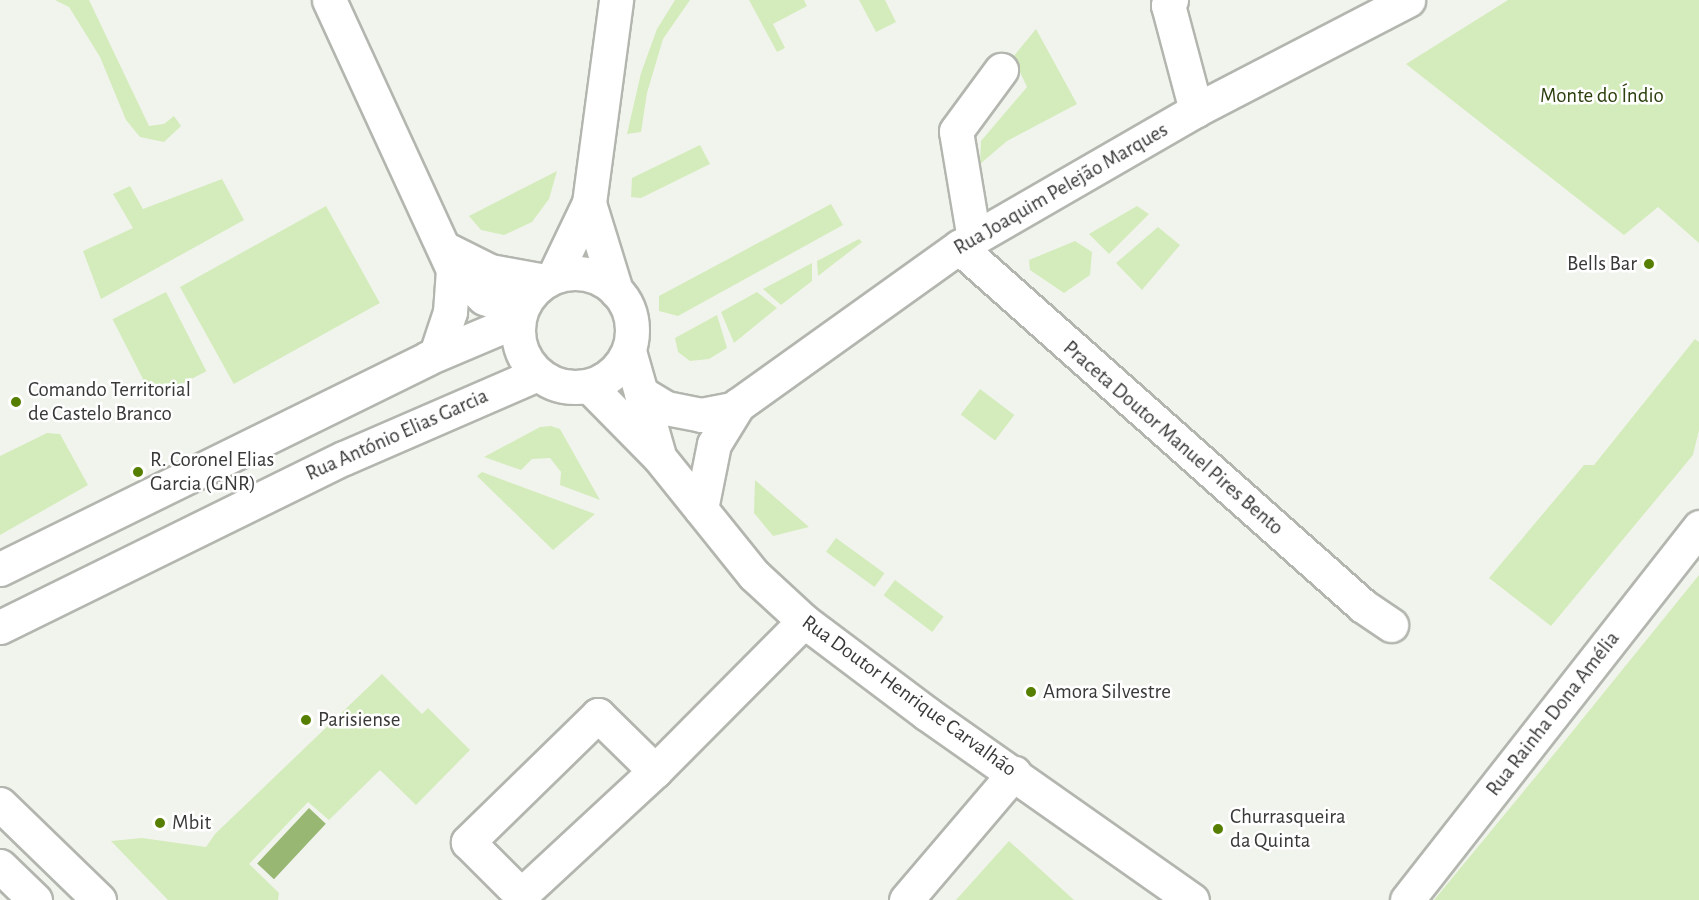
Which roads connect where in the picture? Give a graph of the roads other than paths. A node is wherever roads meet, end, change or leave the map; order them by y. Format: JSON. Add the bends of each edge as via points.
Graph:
{"nodes":[{"id":1,"x":329,"y":0,"type":"edge"},
{"id":2,"x":616,"y":0,"type":"edge"},
{"id":3,"x":1172,"y":0,"type":"edge"},
{"id":4,"x":1408,"y":0,"type":"edge"},
{"id":5,"x":1001,"y":70,"type":"dead end"},
{"id":6,"x":1197,"y":110,"type":"junction"},
{"id":7,"x":589,"y":203,"type":"junction"},
{"id":8,"x":966,"y":243,"type":"junction"},
{"id":9,"x":448,"y":259,"type":"junction"},
{"id":10,"x":550,"y":278,"type":"junction"},
{"id":11,"x":616,"y":291,"type":"junction"},
{"id":12,"x":519,"y":315,"type":"junction"},
{"id":13,"x":629,"y":351,"type":"junction"},
{"id":14,"x":436,"y":354,"type":"junction"},
{"id":15,"x":537,"y":374,"type":"junction"},
{"id":16,"x":589,"y":386,"type":"junction"},
{"id":17,"x":641,"y":393,"type":"junction"},
{"id":18,"x":733,"y":409,"type":"junction"},
{"id":19,"x":659,"y":457,"type":"junction"},
{"id":20,"x":701,"y":509,"type":"junction"},
{"id":21,"x":1699,"y":527,"type":"edge"},
{"id":22,"x":0,"y":569,"type":"edge"},
{"id":23,"x":804,"y":621,"type":"junction"},
{"id":24,"x":1391,"y":625,"type":"dead end"},
{"id":25,"x":0,"y":627,"type":"edge"},
{"id":26,"x":655,"y":771,"type":"junction"},
{"id":27,"x":1014,"y":773,"type":"junction"},
{"id":28,"x":0,"y":804,"type":"edge"},
{"id":29,"x":0,"y":866,"type":"edge"},
{"id":30,"x":35,"y":900,"type":"edge"},
{"id":31,"x":99,"y":900,"type":"edge"},
{"id":32,"x":906,"y":900,"type":"edge"},
{"id":33,"x":1192,"y":900,"type":"edge"},
{"id":34,"x":1407,"y":900,"type":"edge"}],
"edges":[{"from":1,"to":9,"type":"street"},
{"from":2,"to":7,"type":"street"},
{"from":3,"to":6,"type":"street","via":[[1168,5]]},
{"from":4,"to":6,"type":"street","name":"Rua Joaquim Pelejão Marques"},
{"from":5,"to":8,"type":"street","via":[[956,131]]},
{"from":6,"to":8,"type":"street","name":"Rua Joaquim Pelejão Marques"},
{"from":7,"to":10,"type":"street"},
{"from":7,"to":11,"type":"street"},
{"from":8,"to":18,"type":"street","name":"Rua Joaquim Pelejão Marques"},
{"from":8,"to":24,"type":"street","name":"Praceta Doutor Manuel Pires Bento","via":[[1363,606]]},
{"from":9,"to":10,"type":"street","via":[[490,271]]},
{"from":9,"to":12,"type":"street","via":[[484,298]]},
{"from":9,"to":14,"type":"street","via":[[450,312]]},
{"from":10,"to":11,"type":"street","via":[[574,273],[593,276]]},
{"from":10,"to":12,"type":"street"},
{"from":11,"to":13,"type":"street","via":[[630,314],[633,332]]},
{"from":12,"to":14,"type":"street"},
{"from":12,"to":15,"type":"street","via":[[518,340],[524,358]]},
{"from":13,"to":16,"type":"street","via":[[606,379]]},
{"from":13,"to":17,"type":"street"},
{"from":14,"to":22,"type":"street"},
{"from":15,"to":16,"type":"street","via":[[553,384]]},
{"from":15,"to":25,"type":"street","name":"Rua António Elias Garcia","via":[[344,458]]},
{"from":16,"to":19,"type":"street","name":"Rua Doutor Henrique Carvalhão"},
{"from":17,"to":18,"type":"street","name":"Rua Joaquim Pelejão Marques","via":[[666,408],[701,415]]},
{"from":17,"to":19,"type":"street"},
{"from":18,"to":20,"type":"street","name":"Rua Joaquim Pelejão Marques","via":[[714,444]]},
{"from":19,"to":20,"type":"street","name":"Rua Doutor Henrique Carvalhão"},
{"from":20,"to":23,"type":"street","name":"Rua Doutor Henrique Carvalhão","via":[[754,575]]},
{"from":21,"to":34,"type":"street","name":"Rua Rainha Dona Amélia"},
{"from":23,"to":26,"type":"street"},
{"from":23,"to":27,"type":"street","name":"Rua Doutor Henrique Carvalhão"},
{"from":26,"to":26,"type":"street","via":[[598,715],[468,842],[521,895]]},
{"from":27,"to":32,"type":"street"},
{"from":27,"to":33,"type":"street","name":"Rua Doutor Henrique Carvalhão"},
{"from":28,"to":31,"type":"street"},
{"from":29,"to":30,"type":"street"}]}
